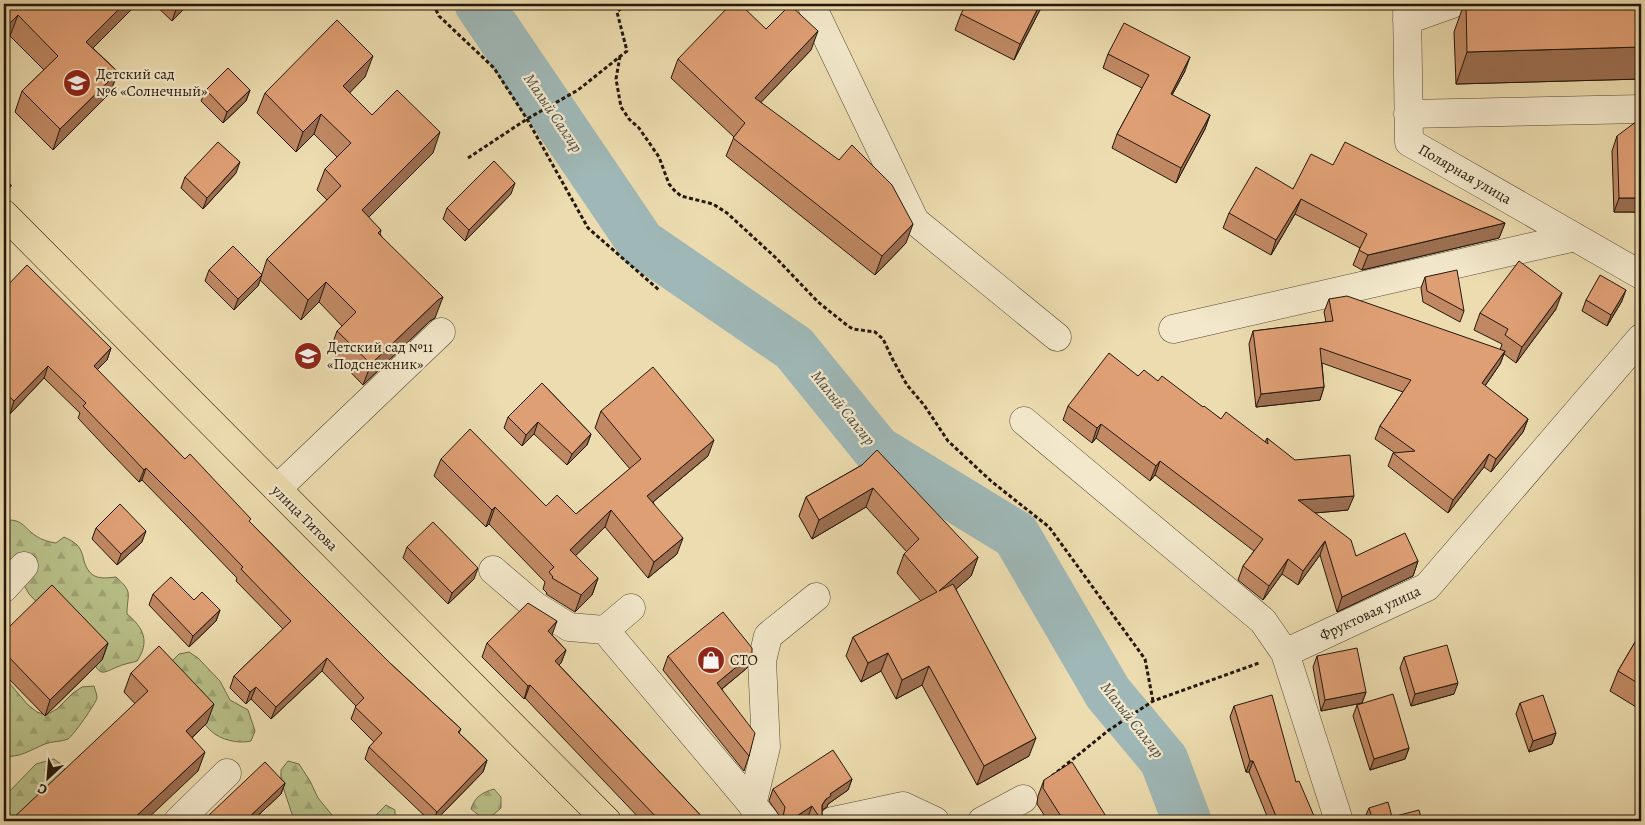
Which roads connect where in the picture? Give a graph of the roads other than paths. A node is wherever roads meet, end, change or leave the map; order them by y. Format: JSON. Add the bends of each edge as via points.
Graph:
{"nodes":[{"id":1,"x":811,"y":4,"type":"edge"},
{"id":2,"x":1452,"y":4,"type":"edge"},
{"id":3,"x":1407,"y":12,"type":"edge"},
{"id":4,"x":1641,"y":109,"type":"edge"},
{"id":5,"x":1408,"y":114,"type":"junction"},
{"id":6,"x":4,"y":214,"type":"edge"},
{"id":7,"x":1575,"y":237,"type":"junction"},
{"id":8,"x":1641,"y":275,"type":"edge"},
{"id":9,"x":1173,"y":329,"type":"dead end"},
{"id":10,"x":441,"y":332,"type":"dead end"},
{"id":11,"x":1056,"y":337,"type":"dead end"},
{"id":12,"x":1641,"y":338,"type":"edge"},
{"id":13,"x":1024,"y":421,"type":"dead end"},
{"id":14,"x":277,"y":489,"type":"junction"},
{"id":15,"x":24,"y":566,"type":"dead end"},
{"id":16,"x":493,"y":570,"type":"dead end"},
{"id":17,"x":4,"y":588,"type":"edge"},
{"id":18,"x":816,"y":597,"type":"dead end"},
{"id":19,"x":631,"y":608,"type":"dead end"},
{"id":20,"x":605,"y":630,"type":"junction"},
{"id":21,"x":1285,"y":653,"type":"junction"},
{"id":22,"x":227,"y":773,"type":"dead end"},
{"id":23,"x":1023,"y":799,"type":"road end"},
{"id":24,"x":759,"y":813,"type":"edge"},
{"id":25,"x":178,"y":821,"type":"edge"},
{"id":26,"x":607,"y":821,"type":"edge"},
{"id":27,"x":833,"y":821,"type":"edge"},
{"id":28,"x":935,"y":821,"type":"edge"},
{"id":29,"x":982,"y":821,"type":"edge"},
{"id":30,"x":1339,"y":821,"type":"edge"}],
"edges":[{"from":1,"to":11,"type":"street","via":[[915,221]]},
{"from":2,"to":3,"type":"street"},
{"from":3,"to":5,"type":"street","name":"Полярная улица"},
{"from":4,"to":5,"type":"street"},
{"from":5,"to":7,"type":"street","name":"Полярная улица","via":[[1409,142]]},
{"from":6,"to":14,"type":"main road","name":"улица Титова"},
{"from":7,"to":8,"type":"street","name":"Полярная улица"},
{"from":7,"to":9,"type":"street"},
{"from":10,"to":14,"type":"street"},
{"from":12,"to":21,"type":"street","name":"Фруктовая улица","via":[[1427,587]]},
{"from":13,"to":21,"type":"street","via":[[1263,621]]},
{"from":14,"to":26,"type":"main road","name":"улица Титова"},
{"from":15,"to":17,"type":"street"},
{"from":16,"to":20,"type":"street","via":[[535,606],[569,627]]},
{"from":18,"to":24,"type":"street","via":[[768,636],[762,661],[766,747]]},
{"from":19,"to":20,"type":"street"},
{"from":20,"to":24,"type":"street"},
{"from":21,"to":30,"type":"street"},
{"from":22,"to":25,"type":"street"},
{"from":23,"to":29,"type":"street"},
{"from":27,"to":28,"type":"street","via":[[904,806]]}]}
